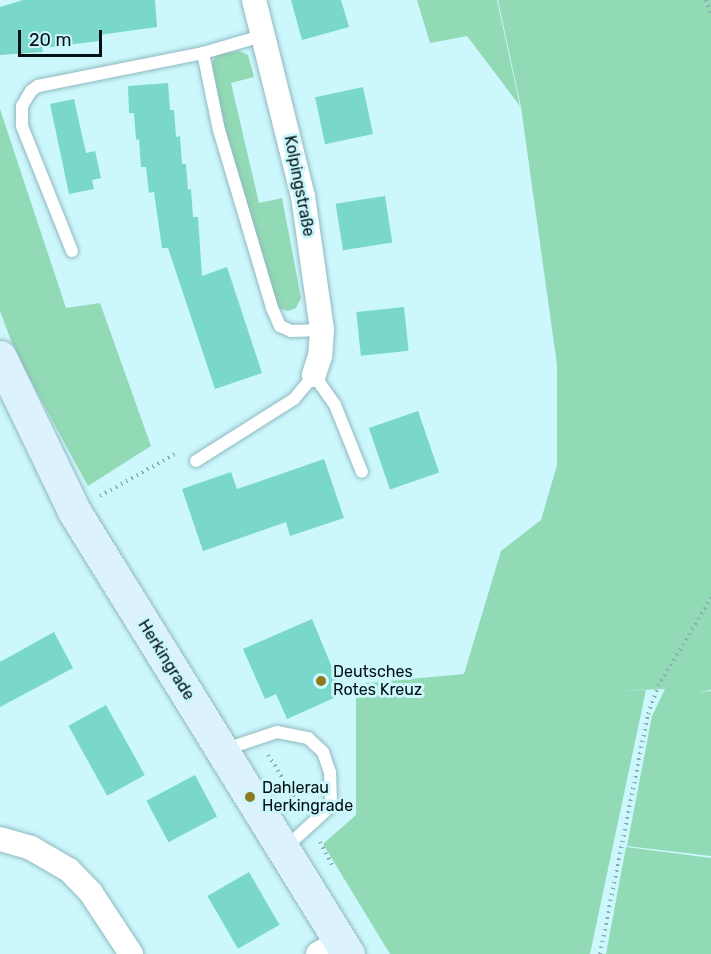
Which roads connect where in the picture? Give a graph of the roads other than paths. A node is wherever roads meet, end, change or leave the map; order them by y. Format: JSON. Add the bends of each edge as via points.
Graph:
{"nodes":[{"id":1,"x":254,"y":0,"type":"edge"},
{"id":2,"x":265,"y":35,"type":"junction"},
{"id":3,"x":203,"y":53,"type":"junction"},
{"id":4,"x":72,"y":251,"type":"dead end"},
{"id":5,"x":322,"y":330,"type":"junction"},
{"id":6,"x":0,"y":357,"type":"edge"},
{"id":7,"x":314,"y":375,"type":"junction"},
{"id":8,"x":196,"y":460,"type":"dead end"},
{"id":9,"x":362,"y":471,"type":"dead end"},
{"id":10,"x":222,"y":750,"type":"junction"},
{"id":11,"x":0,"y":839,"type":"edge"},
{"id":12,"x":281,"y":850,"type":"junction"},
{"id":13,"x":335,"y":950,"type":"edge"},
{"id":14,"x":131,"y":954,"type":"edge"}],
"edges":[{"from":1,"to":2,"type":"street","name":"Kolpingstraße"},
{"from":2,"to":3,"type":"lane"},
{"from":2,"to":5,"type":"street","name":"Kolpingstraße","via":[[303,196]]},
{"from":3,"to":4,"type":"lane","via":[[38,86],[25,99],[21,115],[24,133]]},
{"from":3,"to":5,"type":"lane","via":[[219,130],[272,308],[280,326],[291,331]]},
{"from":5,"to":7,"type":"street","name":"Kolpingstraße"},
{"from":6,"to":10,"type":"main road","name":"Herkingrade","via":[[74,511]]},
{"from":7,"to":8,"type":"lane","via":[[294,399]]},
{"from":7,"to":9,"type":"lane","via":[[334,405]]},
{"from":10,"to":12,"type":"main road","name":"Herkingrade"},
{"from":10,"to":12,"type":"lane","via":[[278,732],[308,738],[322,753],[330,771],[331,806]]},
{"from":11,"to":14,"type":"street","via":[[31,848],[69,870],[91,894]]},
{"from":12,"to":13,"type":"main road","name":"Herkingrade"}]}
